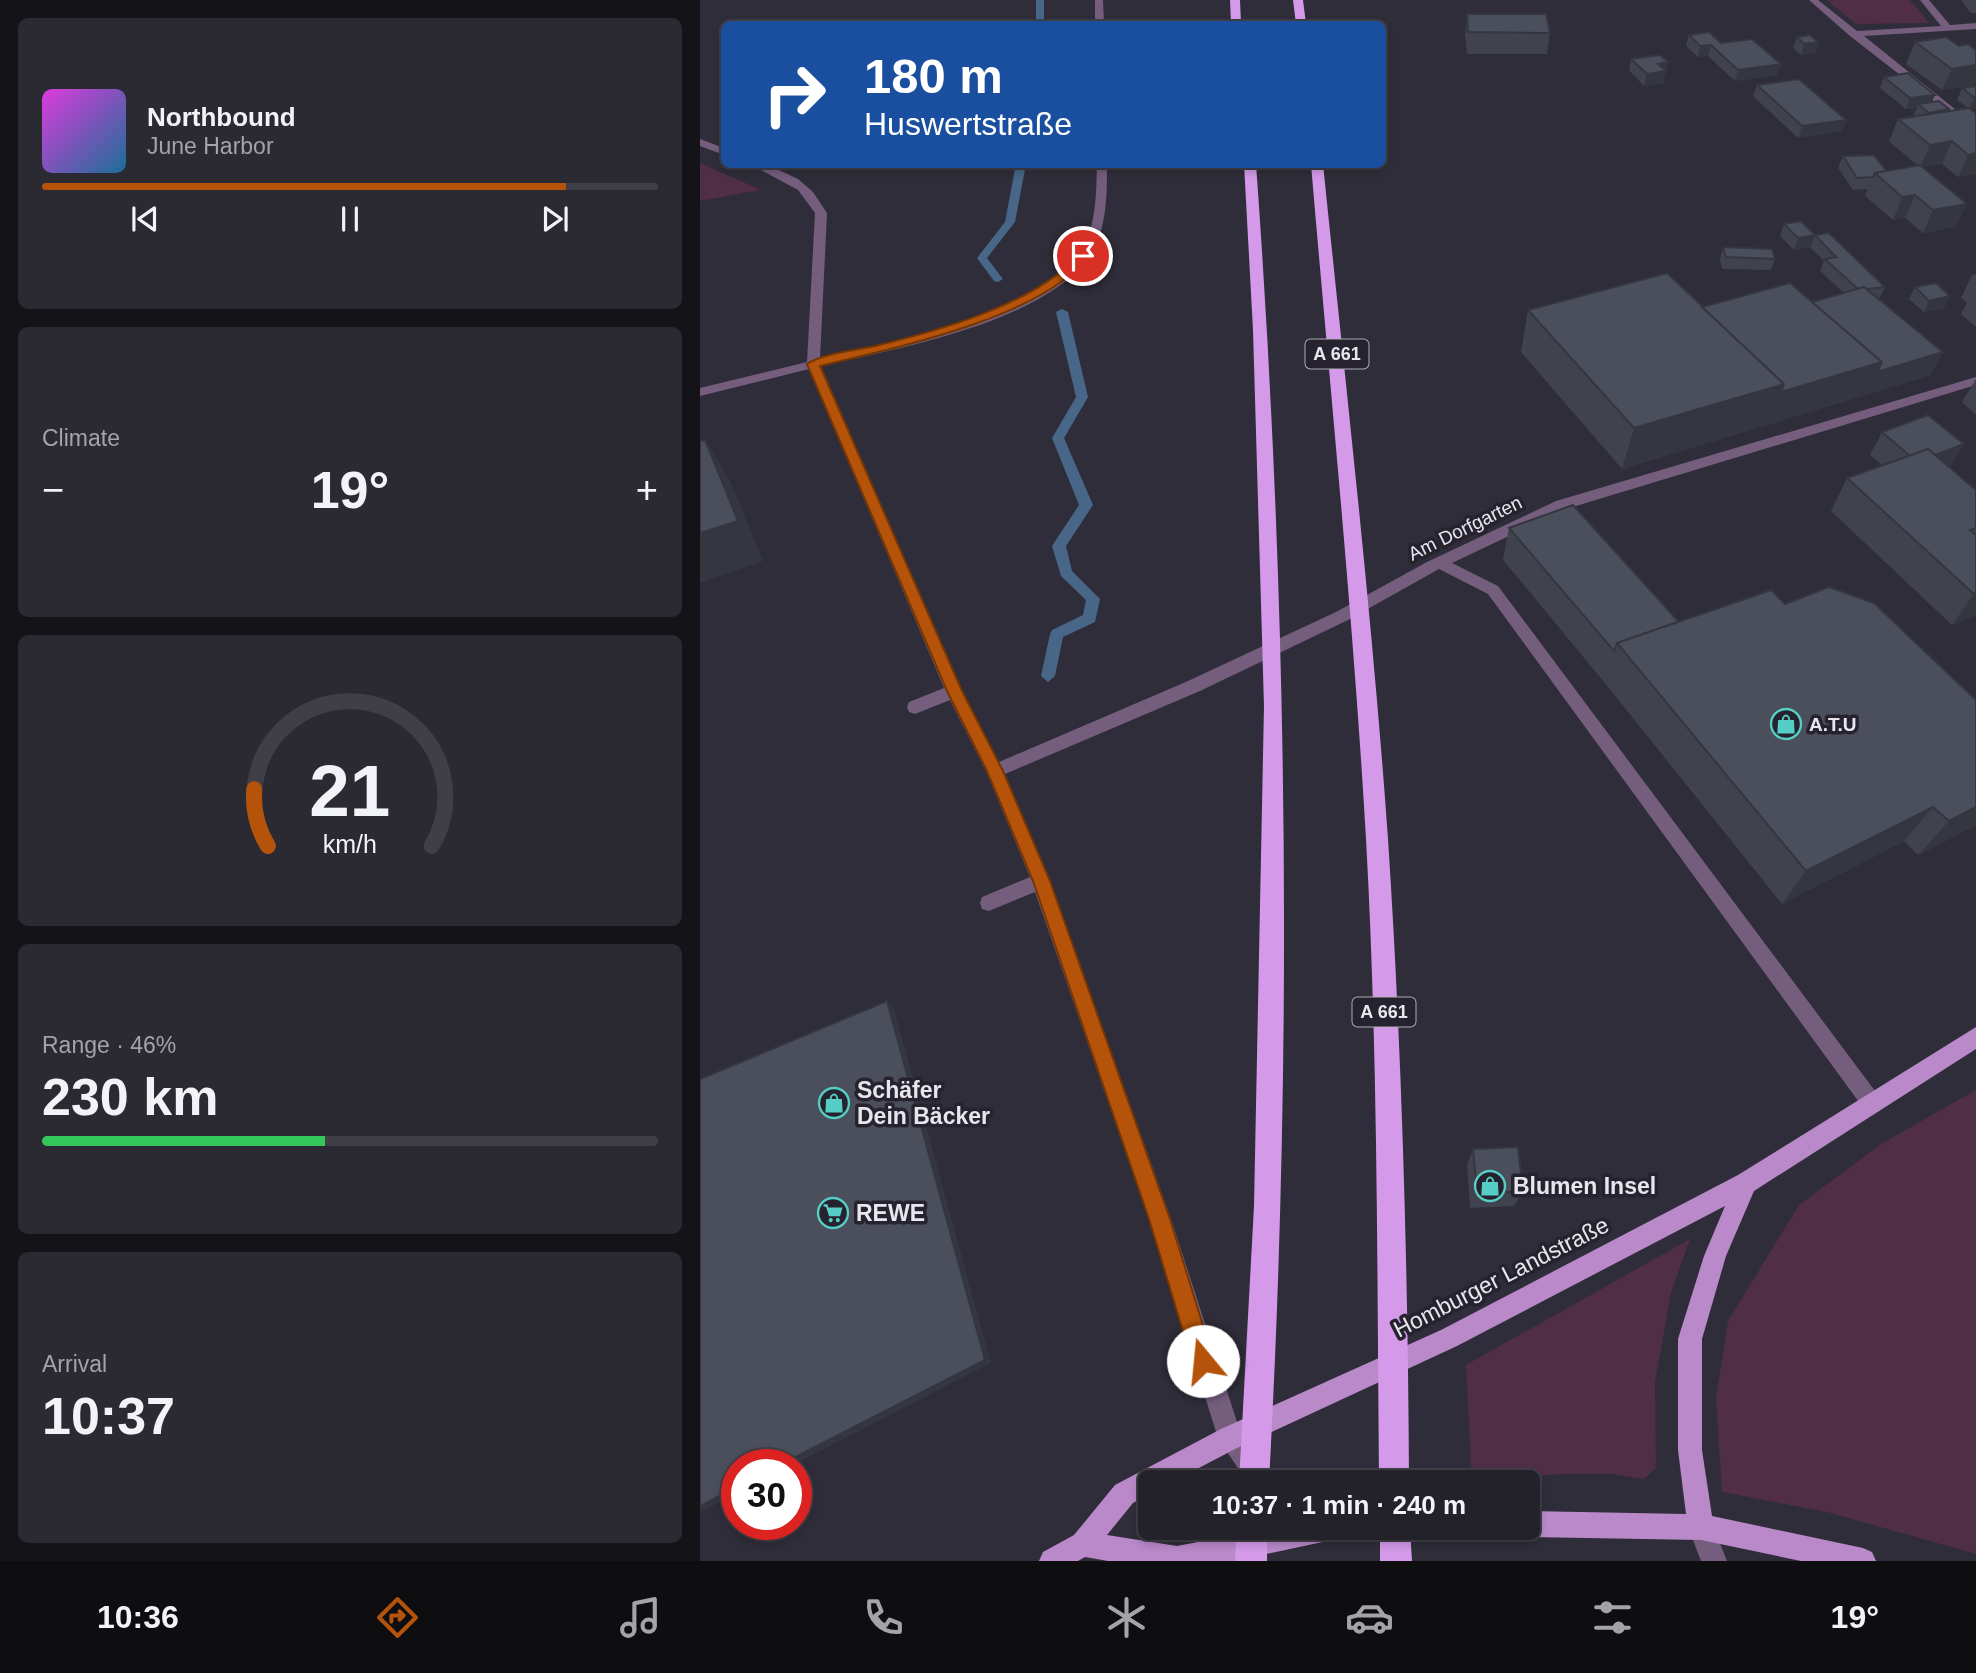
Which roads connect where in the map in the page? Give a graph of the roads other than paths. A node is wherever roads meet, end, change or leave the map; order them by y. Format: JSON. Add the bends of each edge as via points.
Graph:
{"nodes":[{"id":1,"x":1099,"y":0,"type":"edge"},
{"id":2,"x":1235,"y":0,"type":"edge"},
{"id":3,"x":1298,"y":0,"type":"edge"},
{"id":4,"x":1813,"y":0,"type":"edge"},
{"id":5,"x":1924,"y":0,"type":"edge"},
{"id":6,"x":1100,"y":21,"type":"edge"},
{"id":7,"x":1236,"y":21,"type":"edge"},
{"id":8,"x":1301,"y":21,"type":"edge"},
{"id":9,"x":1976,"y":26,"type":"edge"},
{"id":10,"x":1962,"y":27,"type":"junction"},
{"id":11,"x":1948,"y":28,"type":"junction"},
{"id":12,"x":1853,"y":34,"type":"junction"},
{"id":13,"x":1976,"y":37,"type":"edge"},
{"id":14,"x":1976,"y":131,"type":"edge"},
{"id":15,"x":700,"y":142,"type":"edge"},
{"id":16,"x":721,"y":151,"type":"edge"},
{"id":17,"x":764,"y":168,"type":"edge"},
{"id":18,"x":1102,"y":168,"type":"edge"},
{"id":19,"x":1250,"y":168,"type":"edge"},
{"id":20,"x":1317,"y":168,"type":"edge"},
{"id":21,"x":813,"y":364,"type":"junction"},
{"id":22,"x":1976,"y":381,"type":"edge"},
{"id":23,"x":700,"y":392,"type":"edge"},
{"id":24,"x":1439,"y":563,"type":"junction"},
{"id":25,"x":954,"y":691,"type":"junction"},
{"id":26,"x":915,"y":707,"type":"dead end"},
{"id":27,"x":995,"y":771,"type":"junction"},
{"id":28,"x":1041,"y":881,"type":"junction"},
{"id":29,"x":989,"y":903,"type":"dead end"},
{"id":30,"x":1976,"y":1037,"type":"edge"},
{"id":31,"x":1871,"y":1102,"type":"junction"},
{"id":32,"x":1746,"y":1183,"type":"junction"},
{"id":33,"x":1230,"y":1438,"type":"junction"},
{"id":34,"x":1253,"y":1470,"type":"edge"},
{"id":35,"x":1255,"y":1470,"type":"edge"},
{"id":36,"x":1394,"y":1470,"type":"edge"},
{"id":37,"x":1540,"y":1524,"type":"edge"},
{"id":38,"x":1701,"y":1527,"type":"junction"},
{"id":39,"x":1252,"y":1540,"type":"edge"},
{"id":40,"x":1275,"y":1540,"type":"edge"},
{"id":41,"x":1395,"y":1540,"type":"edge"},
{"id":42,"x":1083,"y":1544,"type":"junction"},
{"id":43,"x":1052,"y":1561,"type":"edge"},
{"id":44,"x":1251,"y":1561,"type":"edge"},
{"id":45,"x":1396,"y":1561,"type":"edge"},
{"id":46,"x":1714,"y":1561,"type":"edge"},
{"id":47,"x":1863,"y":1561,"type":"edge"}],
"edges":[{"from":1,"to":6,"type":"street"},
{"from":2,"to":7,"type":"highway"},
{"from":3,"to":8,"type":"highway"},
{"from":4,"to":12,"type":"street"},
{"from":5,"to":11,"type":"street"},
{"from":9,"to":10,"type":"street"},
{"from":10,"to":11,"type":"street"},
{"from":10,"to":13,"type":"street"},
{"from":11,"to":12,"type":"street"},
{"from":12,"to":14,"type":"street"},
{"from":15,"to":16,"type":"street"},
{"from":17,"to":21,"type":"street","via":[[798,183],[814,196],[821,213]]},
{"from":18,"to":21,"type":"street","via":[[1094,236],[1077,264],[1052,286],[910,341]]},
{"from":19,"to":35,"type":"highway","via":[[1261,317],[1274,706],[1268,1206]]},
{"from":20,"to":36,"type":"highway","number":"A 661","via":[[1377,842],[1389,1136]]},
{"from":21,"to":23,"type":"street"},
{"from":21,"to":25,"type":"street"},
{"from":22,"to":24,"type":"street","name":"Am Dorfgarten","via":[[1561,505]]},
{"from":24,"to":27,"type":"street","name":"Am Dorfgarten","via":[[1342,617]]},
{"from":24,"to":31,"type":"street","via":[[1493,590]]},
{"from":25,"to":26,"type":"street"},
{"from":25,"to":27,"type":"street"},
{"from":27,"to":28,"type":"street"},
{"from":28,"to":29,"type":"street"},
{"from":28,"to":33,"type":"street","via":[[1160,1219]]},
{"from":30,"to":31,"type":"main road","name":"Homburger Landstraße"},
{"from":31,"to":32,"type":"main road","name":"Homburger Landstraße"},
{"from":32,"to":33,"type":"main road","name":"Homburger Landstraße","via":[[1449,1338]]},
{"from":32,"to":38,"type":"main road","via":[[1715,1256],[1690,1339],[1690,1450]]},
{"from":33,"to":34,"type":"street"},
{"from":33,"to":42,"type":"main road","name":"Homburger Landstraße","via":[[1124,1494]]},
{"from":37,"to":38,"type":"main road"},
{"from":38,"to":46,"type":"street"},
{"from":38,"to":47,"type":"main road"},
{"from":39,"to":44,"type":"highway"},
{"from":40,"to":42,"type":"main road","via":[[1177,1559]]},
{"from":41,"to":45,"type":"highway"},
{"from":42,"to":43,"type":"main road","name":"Homburger Landstraße"}]}
